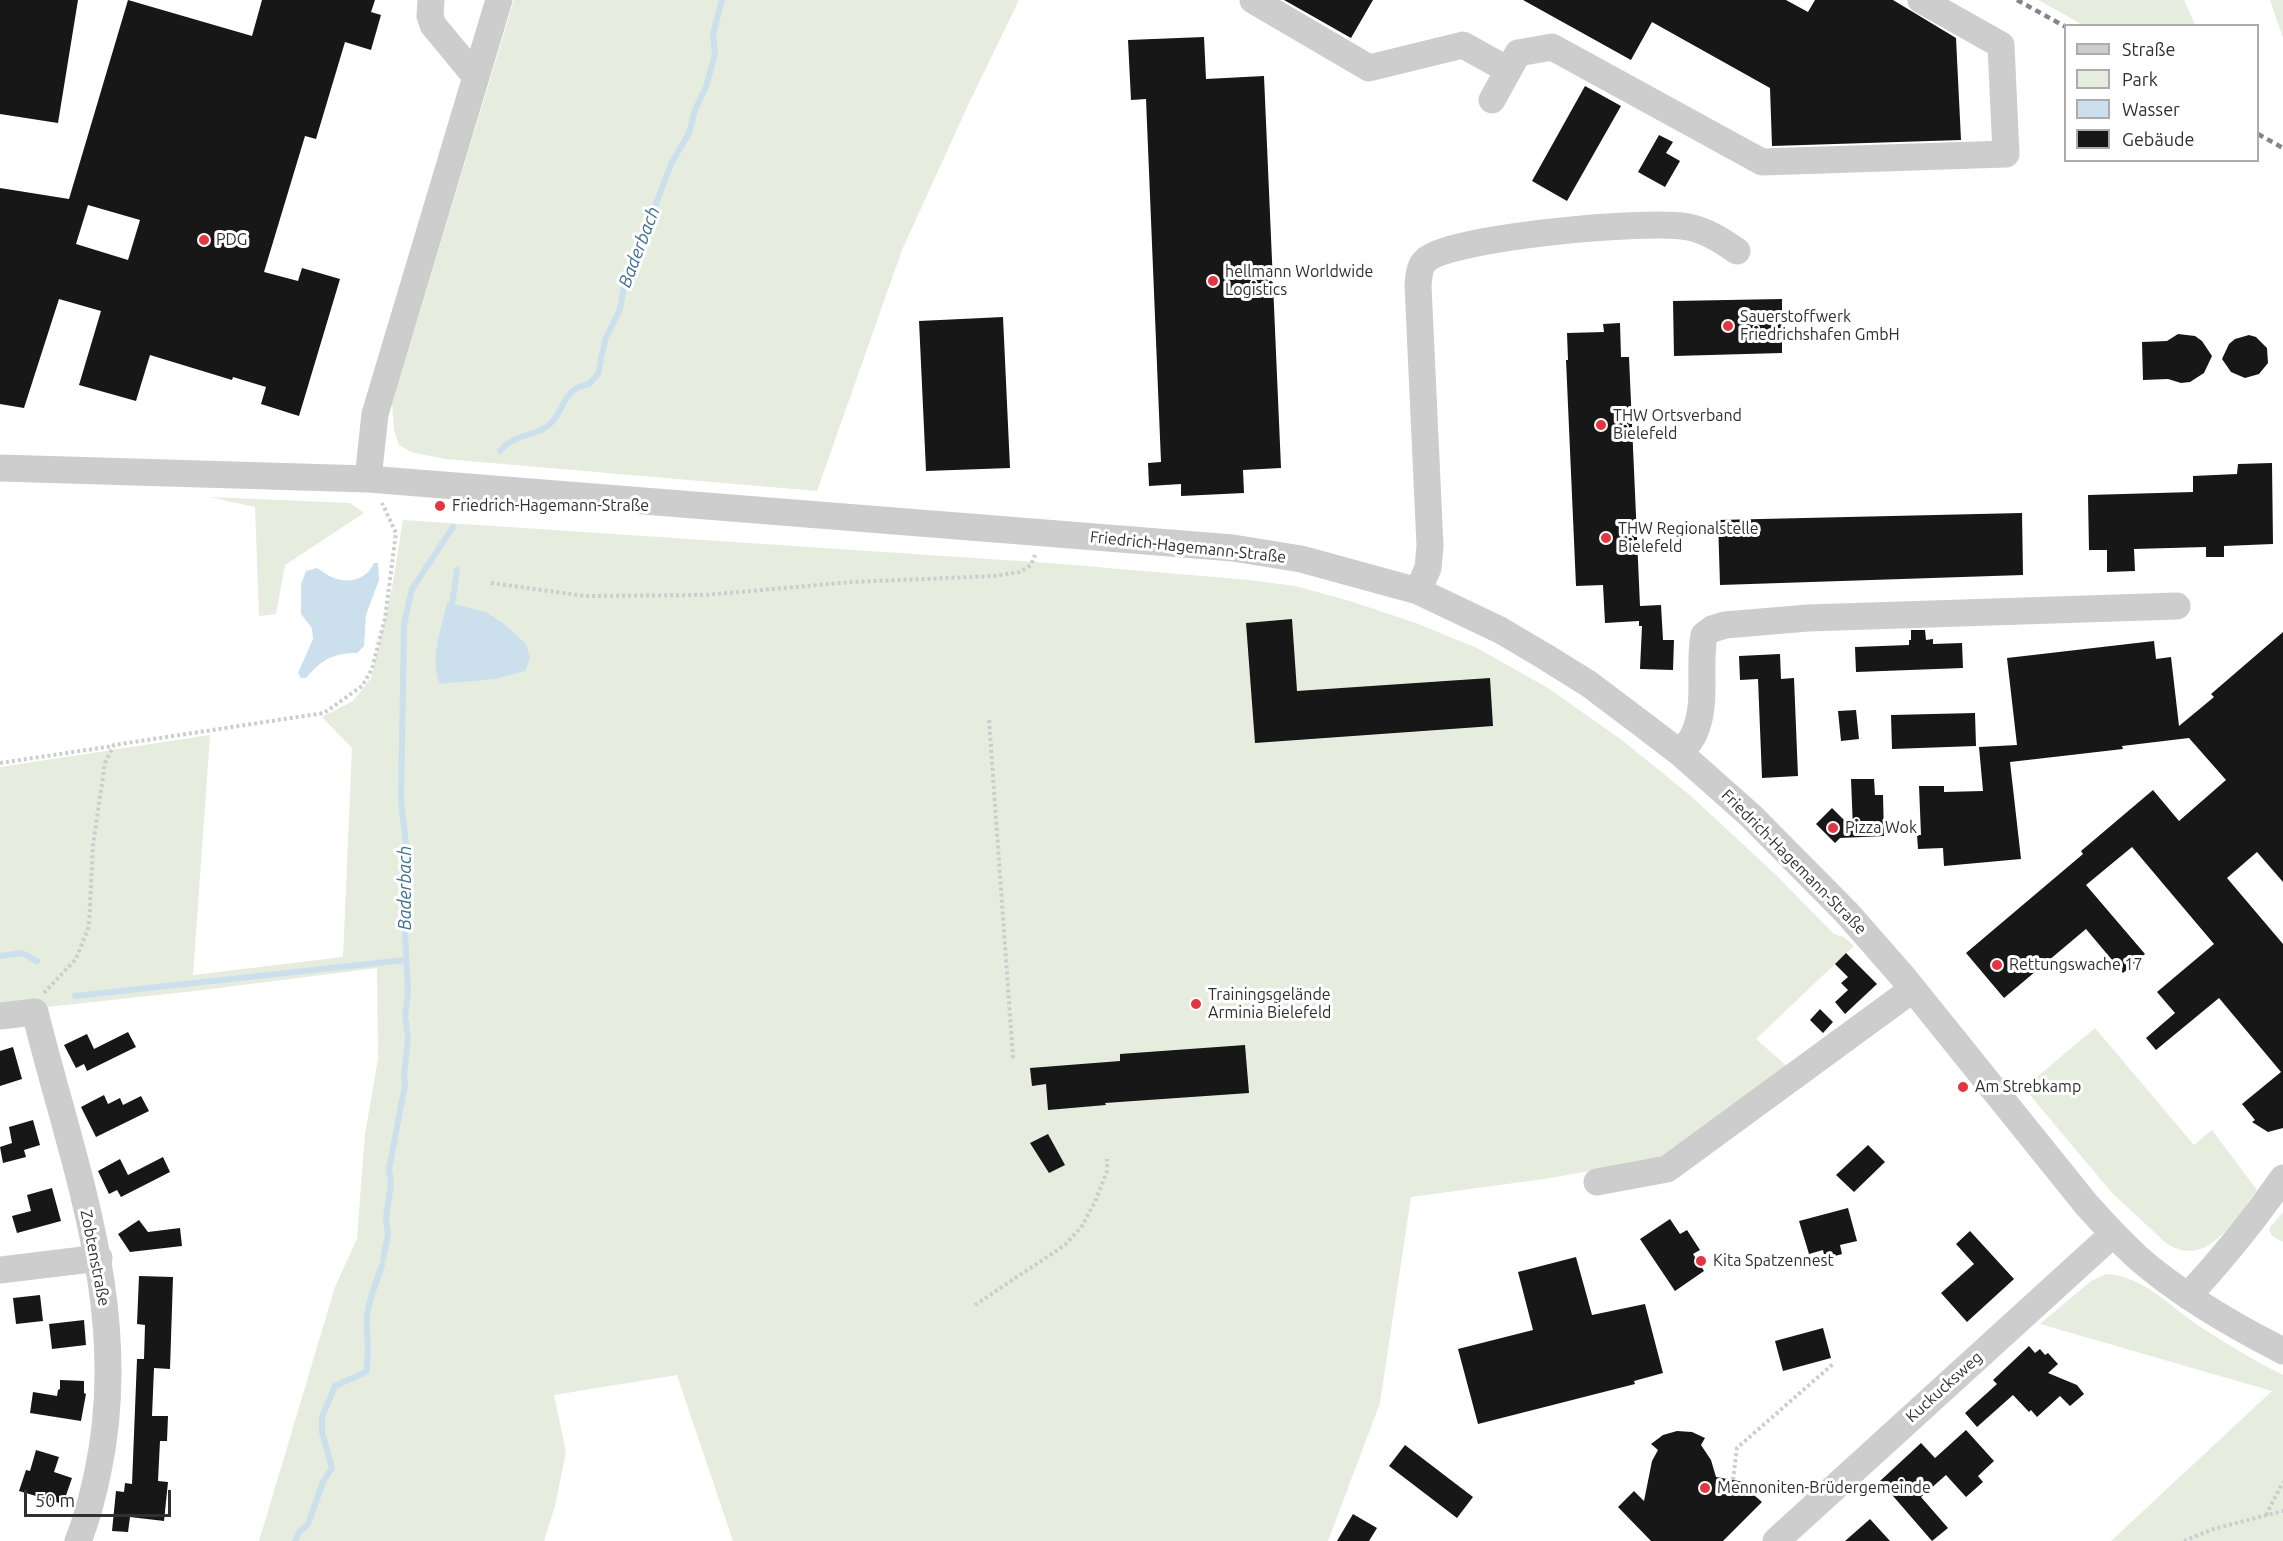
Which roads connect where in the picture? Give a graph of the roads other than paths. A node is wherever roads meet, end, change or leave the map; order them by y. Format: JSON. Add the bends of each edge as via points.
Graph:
{"nodes":[{"id":1,"x":431,"y":0,"type":"edge"},
{"id":2,"x":1253,"y":0,"type":"edge"},
{"id":3,"x":1921,"y":0,"type":"edge"},
{"id":4,"x":498,"y":1,"type":"edge"},
{"id":5,"x":1508,"y":70,"type":"junction"},
{"id":6,"x":476,"y":77,"type":"junction"},
{"id":7,"x":1492,"y":100,"type":"dead end"},
{"id":8,"x":1737,"y":251,"type":"dead end"},
{"id":9,"x":0,"y":468,"type":"edge"},
{"id":10,"x":368,"y":480,"type":"junction"},
{"id":11,"x":1418,"y":591,"type":"junction"},
{"id":12,"x":2177,"y":606,"type":"dead end"},
{"id":13,"x":1680,"y":753,"type":"junction"},
{"id":14,"x":1913,"y":989,"type":"junction"},
{"id":15,"x":0,"y":1016,"type":"edge"},
{"id":16,"x":2283,"y":1178,"type":"edge"},
{"id":17,"x":1598,"y":1182,"type":"dead end"},
{"id":18,"x":2113,"y":1234,"type":"junction"},
{"id":19,"x":99,"y":1258,"type":"junction"},
{"id":20,"x":0,"y":1270,"type":"edge"},
{"id":21,"x":2188,"y":1296,"type":"junction"},
{"id":22,"x":2283,"y":1351,"type":"edge"},
{"id":23,"x":78,"y":1541,"type":"edge"},
{"id":24,"x":1776,"y":1541,"type":"edge"}],
"edges":[{"from":1,"to":6,"type":"street","via":[[433,25]]},
{"from":2,"to":5,"type":"street","via":[[1369,68],[1463,45]]},
{"from":3,"to":5,"type":"street","via":[[2001,45],[2006,153],[1762,162],[1552,47],[1518,52]]},
{"from":4,"to":6,"type":"street"},
{"from":5,"to":7,"type":"street"},
{"from":6,"to":10,"type":"street","via":[[375,414]]},
{"from":8,"to":11,"type":"street","via":[[1717,237],[1688,227],[1645,224],[1503,239],[1438,252],[1425,260],[1418,285],[1430,546],[1428,567]]},
{"from":9,"to":10,"type":"street","name":"Friedrich-Hagemann-Straße"},
{"from":10,"to":11,"type":"street","name":"Friedrich-Hagemann-Straße","via":[[1233,548],[1301,559]]},
{"from":11,"to":13,"type":"street","name":"Friedrich-Hagemann-Straße","via":[[1544,656],[1589,684]]},
{"from":12,"to":13,"type":"street","via":[[1808,618],[1712,628],[1704,635],[1701,651],[1700,716]]},
{"from":13,"to":14,"type":"street","name":"Friedrich-Hagemann-Straße","via":[[1783,847]]},
{"from":14,"to":17,"type":"street","via":[[1667,1169]]},
{"from":14,"to":18,"type":"street","name":"Friedrich-Hagemann-Straße"},
{"from":15,"to":19,"type":"street","name":"Zobtenstraße","via":[[35,1012]]},
{"from":16,"to":21,"type":"street","via":[[2258,1215]]},
{"from":18,"to":21,"type":"street","name":"Friedrich-Hagemann-Straße"},
{"from":18,"to":24,"type":"street","name":"Kuckucksweg"},
{"from":19,"to":20,"type":"street"},
{"from":19,"to":23,"type":"street","name":"Zobtenstraße","via":[[109,1356],[108,1403],[97,1477]]},
{"from":21,"to":22,"type":"street","name":"Friedrich-Hagemann-Straße"}]}
